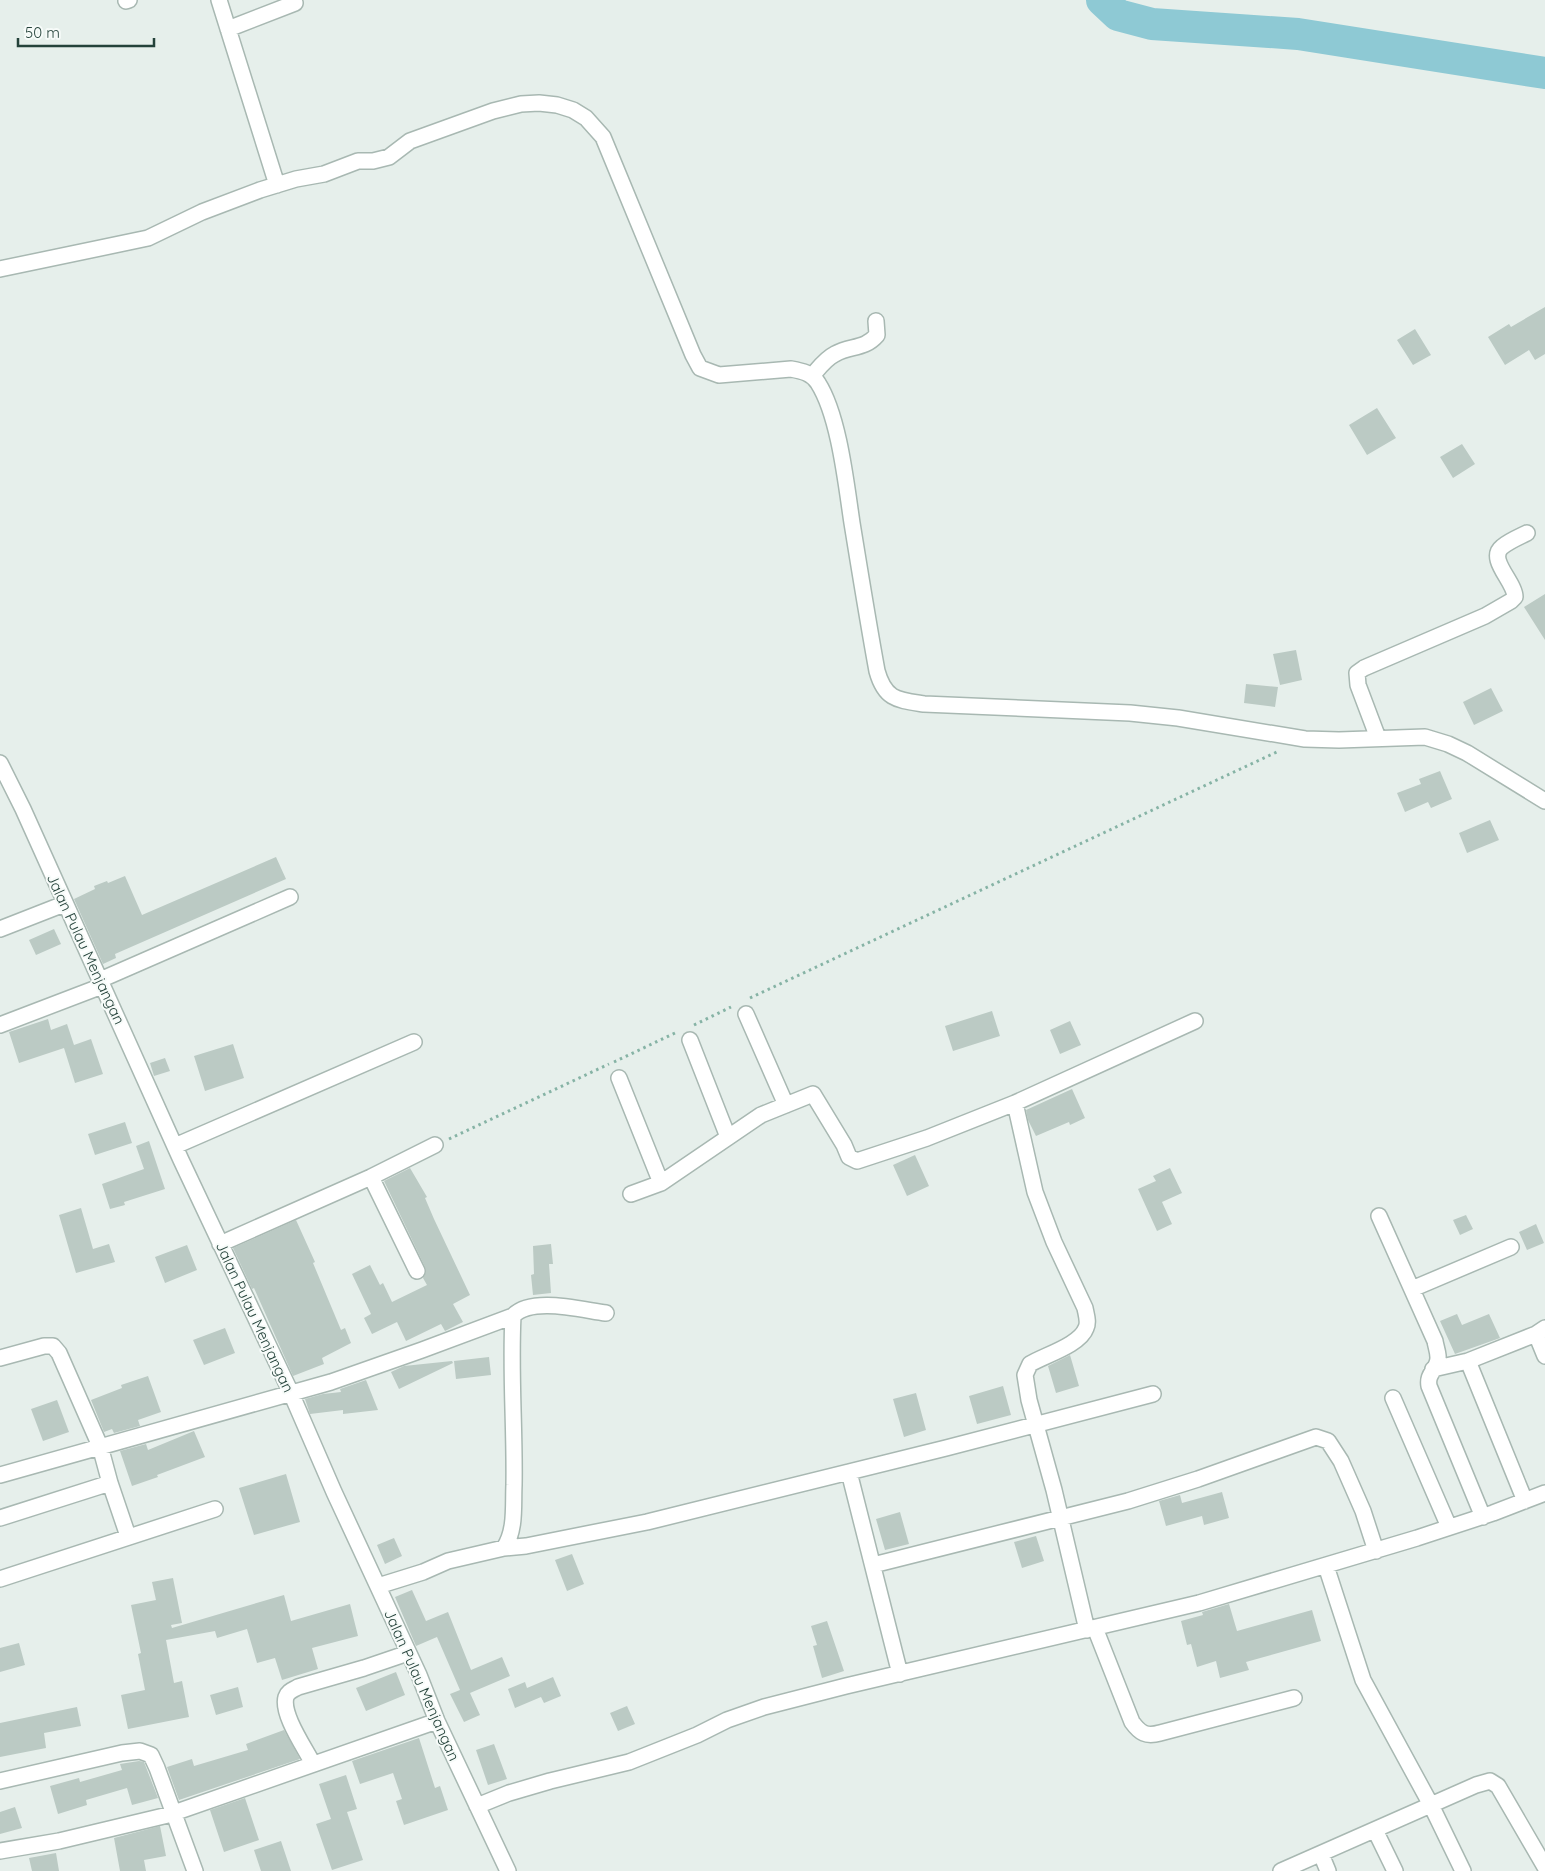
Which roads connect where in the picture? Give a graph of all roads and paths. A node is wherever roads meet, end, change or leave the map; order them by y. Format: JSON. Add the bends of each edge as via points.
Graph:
{"nodes":[{"id":1,"x":219,"y":0,"type":"edge"},
{"id":2,"x":295,"y":3,"type":"dead end"},
{"id":3,"x":228,"y":29,"type":"junction"},
{"id":4,"x":277,"y":185,"type":"junction"},
{"id":5,"x":0,"y":269,"type":"edge"},
{"id":6,"x":876,"y":321,"type":"dead end"},
{"id":7,"x":812,"y":376,"type":"junction"},
{"id":8,"x":1527,"y":532,"type":"dead end"},
{"id":9,"x":1378,"y":738,"type":"junction"},
{"id":10,"x":1305,"y":739,"type":"junction"},
{"id":11,"x":0,"y":763,"type":"edge"},
{"id":12,"x":1545,"y":801,"type":"edge"},
{"id":13,"x":290,"y":897,"type":"dead end"},
{"id":14,"x":64,"y":904,"type":"junction"},
{"id":15,"x":0,"y":929,"type":"edge"},
{"id":16,"x":101,"y":983,"type":"junction"},
{"id":17,"x":749,"y":999,"type":"dead end"},
{"id":18,"x":743,"y":1009,"type":"joint"},
{"id":19,"x":1195,"y":1021,"type":"dead end"},
{"id":20,"x":0,"y":1025,"type":"edge"},
{"id":21,"x":690,"y":1040,"type":"dead end"},
{"id":22,"x":414,"y":1042,"type":"dead end"},
{"id":23,"x":619,"y":1078,"type":"dead end"},
{"id":24,"x":1015,"y":1103,"type":"junction"},
{"id":25,"x":786,"y":1105,"type":"junction"},
{"id":26,"x":728,"y":1137,"type":"junction"},
{"id":27,"x":435,"y":1145,"type":"joint"},
{"id":28,"x":175,"y":1146,"type":"junction"},
{"id":29,"x":371,"y":1177,"type":"junction"},
{"id":30,"x":660,"y":1183,"type":"junction"},
{"id":31,"x":631,"y":1194,"type":"dead end"},
{"id":32,"x":1379,"y":1216,"type":"dead end"},
{"id":33,"x":220,"y":1244,"type":"junction"},
{"id":34,"x":1511,"y":1247,"type":"dead end"},
{"id":35,"x":417,"y":1271,"type":"dead end"},
{"id":36,"x":1412,"y":1289,"type":"junction"},
{"id":37,"x":606,"y":1314,"type":"dead end"},
{"id":38,"x":513,"y":1316,"type":"junction"},
{"id":39,"x":1541,"y":1331,"type":"edge"},
{"id":40,"x":1545,"y":1356,"type":"edge"},
{"id":41,"x":0,"y":1358,"type":"edge"},
{"id":42,"x":1468,"y":1361,"type":"junction"},
{"id":43,"x":1433,"y":1370,"type":"junction"},
{"id":44,"x":291,"y":1394,"type":"junction"},
{"id":45,"x":1153,"y":1394,"type":"dead end"},
{"id":46,"x":1393,"y":1398,"type":"dead end"},
{"id":47,"x":1036,"y":1424,"type":"junction"},
{"id":48,"x":100,"y":1446,"type":"junction"},
{"id":49,"x":849,"y":1472,"type":"junction"},
{"id":50,"x":0,"y":1475,"type":"edge"},
{"id":51,"x":110,"y":1483,"type":"junction"},
{"id":52,"x":1545,"y":1493,"type":"edge"},
{"id":53,"x":1525,"y":1501,"type":"junction"},
{"id":54,"x":215,"y":1509,"type":"dead end"},
{"id":55,"x":1060,"y":1517,"type":"junction"},
{"id":56,"x":1483,"y":1517,"type":"junction"},
{"id":57,"x":0,"y":1518,"type":"edge"},
{"id":58,"x":1449,"y":1527,"type":"junction"},
{"id":59,"x":128,"y":1536,"type":"junction"},
{"id":60,"x":504,"y":1548,"type":"junction"},
{"id":61,"x":1376,"y":1551,"type":"junction"},
{"id":62,"x":873,"y":1566,"type":"junction"},
{"id":63,"x":1326,"y":1566,"type":"junction"},
{"id":64,"x":0,"y":1579,"type":"edge"},
{"id":65,"x":378,"y":1586,"type":"junction"},
{"id":66,"x":1091,"y":1629,"type":"junction"},
{"id":67,"x":408,"y":1652,"type":"junction"},
{"id":68,"x":900,"y":1674,"type":"junction"},
{"id":69,"x":1294,"y":1698,"type":"dead end"},
{"id":70,"x":437,"y":1721,"type":"junction"},
{"id":71,"x":313,"y":1764,"type":"junction"},
{"id":72,"x":0,"y":1781,"type":"edge"},
{"id":73,"x":1431,"y":1805,"type":"junction"},
{"id":74,"x":477,"y":1806,"type":"junction"},
{"id":75,"x":174,"y":1813,"type":"junction"},
{"id":76,"x":1375,"y":1830,"type":"junction"},
{"id":77,"x":0,"y":1851,"type":"edge"},
{"id":78,"x":1321,"y":1854,"type":"junction"},
{"id":79,"x":1545,"y":1867,"type":"edge"},
{"id":80,"x":195,"y":1871,"type":"edge"},
{"id":81,"x":508,"y":1871,"type":"edge"},
{"id":82,"x":1281,"y":1871,"type":"edge"},
{"id":83,"x":1328,"y":1871,"type":"edge"},
{"id":84,"x":1395,"y":1871,"type":"edge"},
{"id":85,"x":1464,"y":1871,"type":"edge"}],
"edges":[{"from":1,"to":3,"type":"street"},
{"from":2,"to":3,"type":"street"},
{"from":3,"to":4,"type":"street"},
{"from":4,"to":5,"type":"street","via":[[202,212],[148,238]]},
{"from":4,"to":7,"type":"street","via":[[324,174],[358,161],[381,160],[410,141],[493,111],[539,103],[573,110],[586,118],[604,137],[700,368],[720,375],[792,369]]},
{"from":6,"to":7,"type":"street","via":[[877,335],[871,343],[836,353]]},
{"from":7,"to":10,"type":"street","via":[[823,392],[837,435],[877,671],[880,682],[892,697],[924,704],[1159,716]]},
{"from":8,"to":9,"type":"street","via":[[1498,553],[1500,566],[1515,591],[1511,602],[1478,620],[1357,673],[1356,682]]},
{"from":9,"to":10,"type":"street"},
{"from":9,"to":12,"type":"street","via":[[1426,737],[1448,744]]},
{"from":10,"to":17,"type":"path"},
{"from":11,"to":14,"type":"street","name":"Jalan Pulau Menjangan"},
{"from":13,"to":16,"type":"street"},
{"from":14,"to":15,"type":"street"},
{"from":14,"to":16,"type":"street","name":"Jalan Pulau Menjangan"},
{"from":16,"to":20,"type":"street"},
{"from":16,"to":28,"type":"street","name":"Jalan Pulau Menjangan"},
{"from":18,"to":25,"type":"street"},
{"from":18,"to":27,"type":"path"},
{"from":19,"to":24,"type":"street"},
{"from":21,"to":26,"type":"street"},
{"from":22,"to":28,"type":"street"},
{"from":23,"to":30,"type":"street"},
{"from":24,"to":25,"type":"street","via":[[927,1138],[857,1161],[849,1157],[813,1094]]},
{"from":24,"to":47,"type":"street","via":[[1035,1192],[1087,1318],[1087,1327],[1075,1341],[1030,1364],[1026,1370],[1026,1385]]},
{"from":25,"to":26,"type":"street","via":[[761,1115]]},
{"from":26,"to":30,"type":"street"},
{"from":27,"to":29,"type":"street"},
{"from":28,"to":33,"type":"street","name":"Jalan Pulau Menjangan"},
{"from":29,"to":33,"type":"street"},
{"from":29,"to":35,"type":"street"},
{"from":30,"to":31,"type":"street"},
{"from":32,"to":36,"type":"street"},
{"from":33,"to":44,"type":"street","name":"Jalan Pulau Menjangan"},
{"from":34,"to":36,"type":"street"},
{"from":36,"to":43,"type":"street","via":[[1436,1347],[1438,1358]]},
{"from":37,"to":38,"type":"street","via":[[534,1306]]},
{"from":38,"to":44,"type":"street"},
{"from":38,"to":60,"type":"street","via":[[513,1521],[510,1540]]},
{"from":39,"to":40,"type":"street"},
{"from":39,"to":42,"type":"street"},
{"from":41,"to":48,"type":"street","via":[[53,1346]]},
{"from":42,"to":43,"type":"street"},
{"from":42,"to":53,"type":"street"},
{"from":43,"to":56,"type":"street","via":[[1428,1386]]},
{"from":44,"to":48,"type":"street"},
{"from":44,"to":65,"type":"street","name":"Jalan Pulau Menjangan"},
{"from":45,"to":47,"type":"street"},
{"from":46,"to":58,"type":"street"},
{"from":47,"to":49,"type":"street"},
{"from":47,"to":55,"type":"street"},
{"from":48,"to":50,"type":"street"},
{"from":48,"to":51,"type":"street"},
{"from":49,"to":60,"type":"street","via":[[647,1522]]},
{"from":49,"to":62,"type":"street"},
{"from":51,"to":57,"type":"street"},
{"from":51,"to":59,"type":"street"},
{"from":52,"to":53,"type":"street"},
{"from":53,"to":56,"type":"street"},
{"from":54,"to":59,"type":"street"},
{"from":55,"to":61,"type":"street","via":[[1128,1501],[1316,1437],[1328,1441],[1341,1461]]},
{"from":55,"to":62,"type":"street"},
{"from":55,"to":66,"type":"street"},
{"from":56,"to":58,"type":"street"},
{"from":58,"to":61,"type":"street"},
{"from":59,"to":64,"type":"street"},
{"from":60,"to":65,"type":"street","via":[[448,1562]]},
{"from":61,"to":63,"type":"street"},
{"from":62,"to":68,"type":"street"},
{"from":63,"to":66,"type":"street","via":[[1199,1603]]},
{"from":63,"to":73,"type":"street","via":[[1363,1680]]},
{"from":65,"to":67,"type":"street","name":"Jalan Pulau Menjangan"},
{"from":66,"to":68,"type":"street"},
{"from":66,"to":69,"type":"street","via":[[1132,1722],[1147,1735]]},
{"from":67,"to":70,"type":"street","name":"Jalan Pulau Menjangan"},
{"from":67,"to":71,"type":"street","via":[[290,1691],[286,1696],[286,1712]]},
{"from":68,"to":74,"type":"street","via":[[764,1707],[629,1762],[550,1780]]},
{"from":70,"to":71,"type":"street"},
{"from":70,"to":74,"type":"street","name":"Jalan Pulau Menjangan"},
{"from":71,"to":75,"type":"street"},
{"from":72,"to":75,"type":"street","via":[[140,1751],[151,1755]]},
{"from":73,"to":76,"type":"street"},
{"from":73,"to":79,"type":"street","via":[[1490,1781],[1498,1786]]},
{"from":73,"to":85,"type":"street"},
{"from":74,"to":81,"type":"street","name":"Jalan Pulau Menjangan"},
{"from":75,"to":77,"type":"street","via":[[123,1827]]},
{"from":75,"to":80,"type":"street"},
{"from":76,"to":78,"type":"street"},
{"from":76,"to":84,"type":"street"},
{"from":78,"to":82,"type":"street"},
{"from":78,"to":83,"type":"street"}]}
